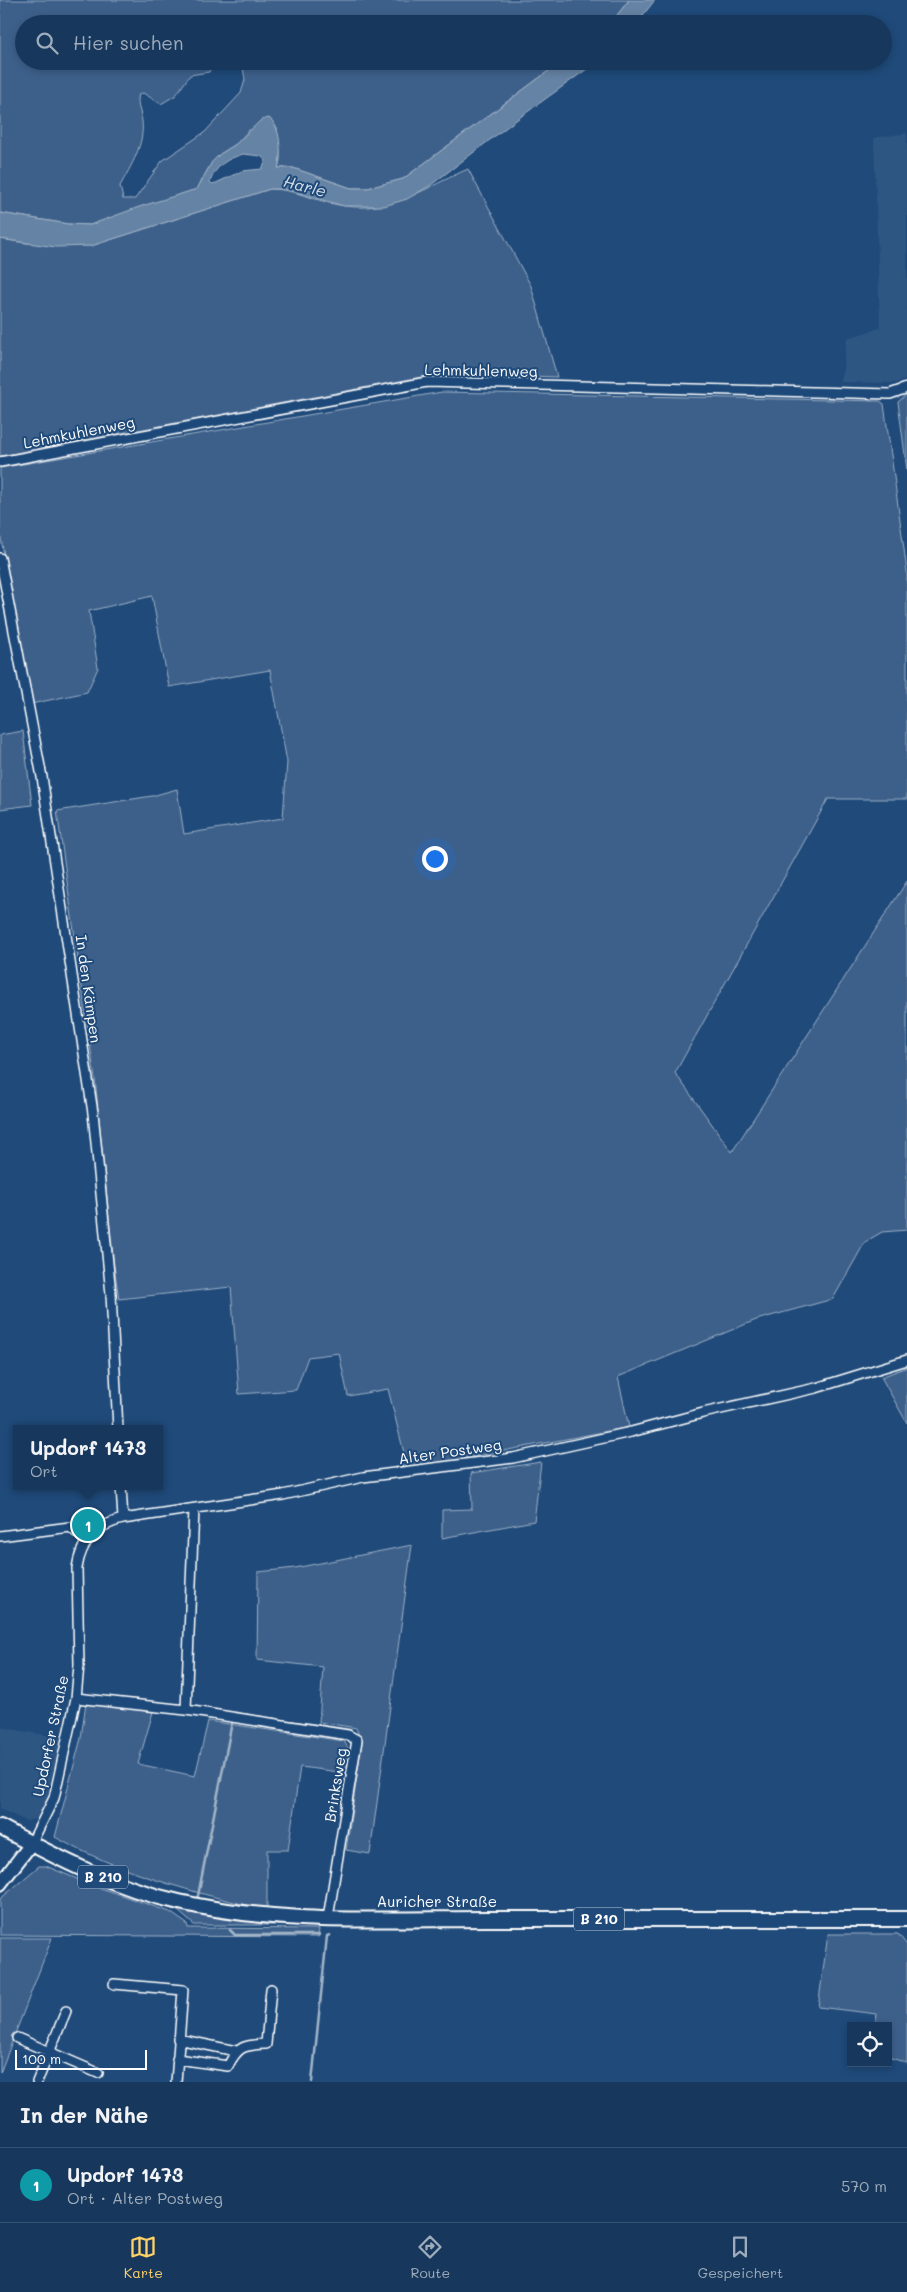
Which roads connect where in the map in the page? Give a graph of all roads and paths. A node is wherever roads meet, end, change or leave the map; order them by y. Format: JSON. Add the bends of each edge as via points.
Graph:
{"nodes":[{"id":1,"x":907,"y":388,"type":"edge"},
{"id":2,"x":0,"y":462,"type":"edge"},
{"id":3,"x":0,"y":558,"type":"edge"},
{"id":4,"x":907,"y":1360,"type":"edge"},
{"id":5,"x":118,"y":1425,"type":"edge"},
{"id":6,"x":121,"y":1490,"type":"edge"},
{"id":7,"x":194,"y":1508,"type":"junction"},
{"id":8,"x":123,"y":1519,"type":"junction"},
{"id":9,"x":0,"y":1536,"type":"edge"},
{"id":10,"x":86,"y":1540,"type":"junction"},
{"id":11,"x":76,"y":1698,"type":"junction"},
{"id":12,"x":186,"y":1710,"type":"junction"},
{"id":13,"x":0,"y":1828,"type":"edge"},
{"id":14,"x":30,"y":1844,"type":"junction"},
{"id":15,"x":0,"y":1884,"type":"edge"},
{"id":16,"x":328,"y":1918,"type":"junction"},
{"id":17,"x":907,"y":1919,"type":"edge"},
{"id":18,"x":114,"y":1984,"type":"dead end"},
{"id":19,"x":271,"y":1989,"type":"dead end"},
{"id":20,"x":66,"y":2011,"type":"dead end"},
{"id":21,"x":17,"y":2038,"type":"dead end"},
{"id":22,"x":178,"y":2039,"type":"junction"},
{"id":23,"x":49,"y":2051,"type":"junction"},
{"id":24,"x":236,"y":2051,"type":"junction"},
{"id":25,"x":177,"y":2059,"type":"junction"},
{"id":26,"x":98,"y":2073,"type":"dead end"},
{"id":27,"x":37,"y":2082,"type":"edge"},
{"id":28,"x":176,"y":2082,"type":"edge"}],
"edges":[{"from":1,"to":2,"type":"street","name":"Lehmkuhlenweg","via":[[890,394],[427,382]]},
{"from":3,"to":5,"type":"street","name":"In den Kämpen","via":[[42,777],[93,1114],[111,1294]]},
{"from":4,"to":7,"type":"street","name":"Alter Postweg","via":[[816,1388],[513,1458],[363,1477],[283,1495]]},
{"from":6,"to":8,"type":"street"},
{"from":7,"to":8,"type":"street","name":"Alter Postweg"},
{"from":7,"to":12,"type":"street"},
{"from":8,"to":10,"type":"street","name":"Alter Postweg","via":[[106,1524]]},
{"from":9,"to":10,"type":"street","via":[[65,1527],[74,1529]]},
{"from":10,"to":11,"type":"street","name":"Updorfer Straße","via":[[77,1568],[80,1665]]},
{"from":11,"to":12,"type":"street","name":"Brinksweg"},
{"from":11,"to":14,"type":"street","name":"Updorfer Straße","via":[[54,1798]]},
{"from":12,"to":16,"type":"street","name":"Brinksweg","via":[[348,1735],[357,1740]]},
{"from":13,"to":14,"type":"main road","number":"B 210"},
{"from":14,"to":15,"type":"street"},
{"from":14,"to":16,"type":"main road","name":"Auricher Straße","number":"B 210","via":[[135,1890],[179,1902],[240,1914]]},
{"from":16,"to":17,"type":"main road","name":"Auricher Straße","number":"B 210"},
{"from":18,"to":22,"type":"street","via":[[183,1990]]},
{"from":19,"to":24,"type":"street","via":[[266,2044],[249,2045]]},
{"from":20,"to":23,"type":"street"},
{"from":21,"to":23,"type":"street"},
{"from":22,"to":24,"type":"street"},
{"from":22,"to":25,"type":"street"},
{"from":23,"to":26,"type":"street"},
{"from":23,"to":27,"type":"street"},
{"from":24,"to":25,"type":"street","via":[[228,2066]]},
{"from":25,"to":28,"type":"street"}]}
